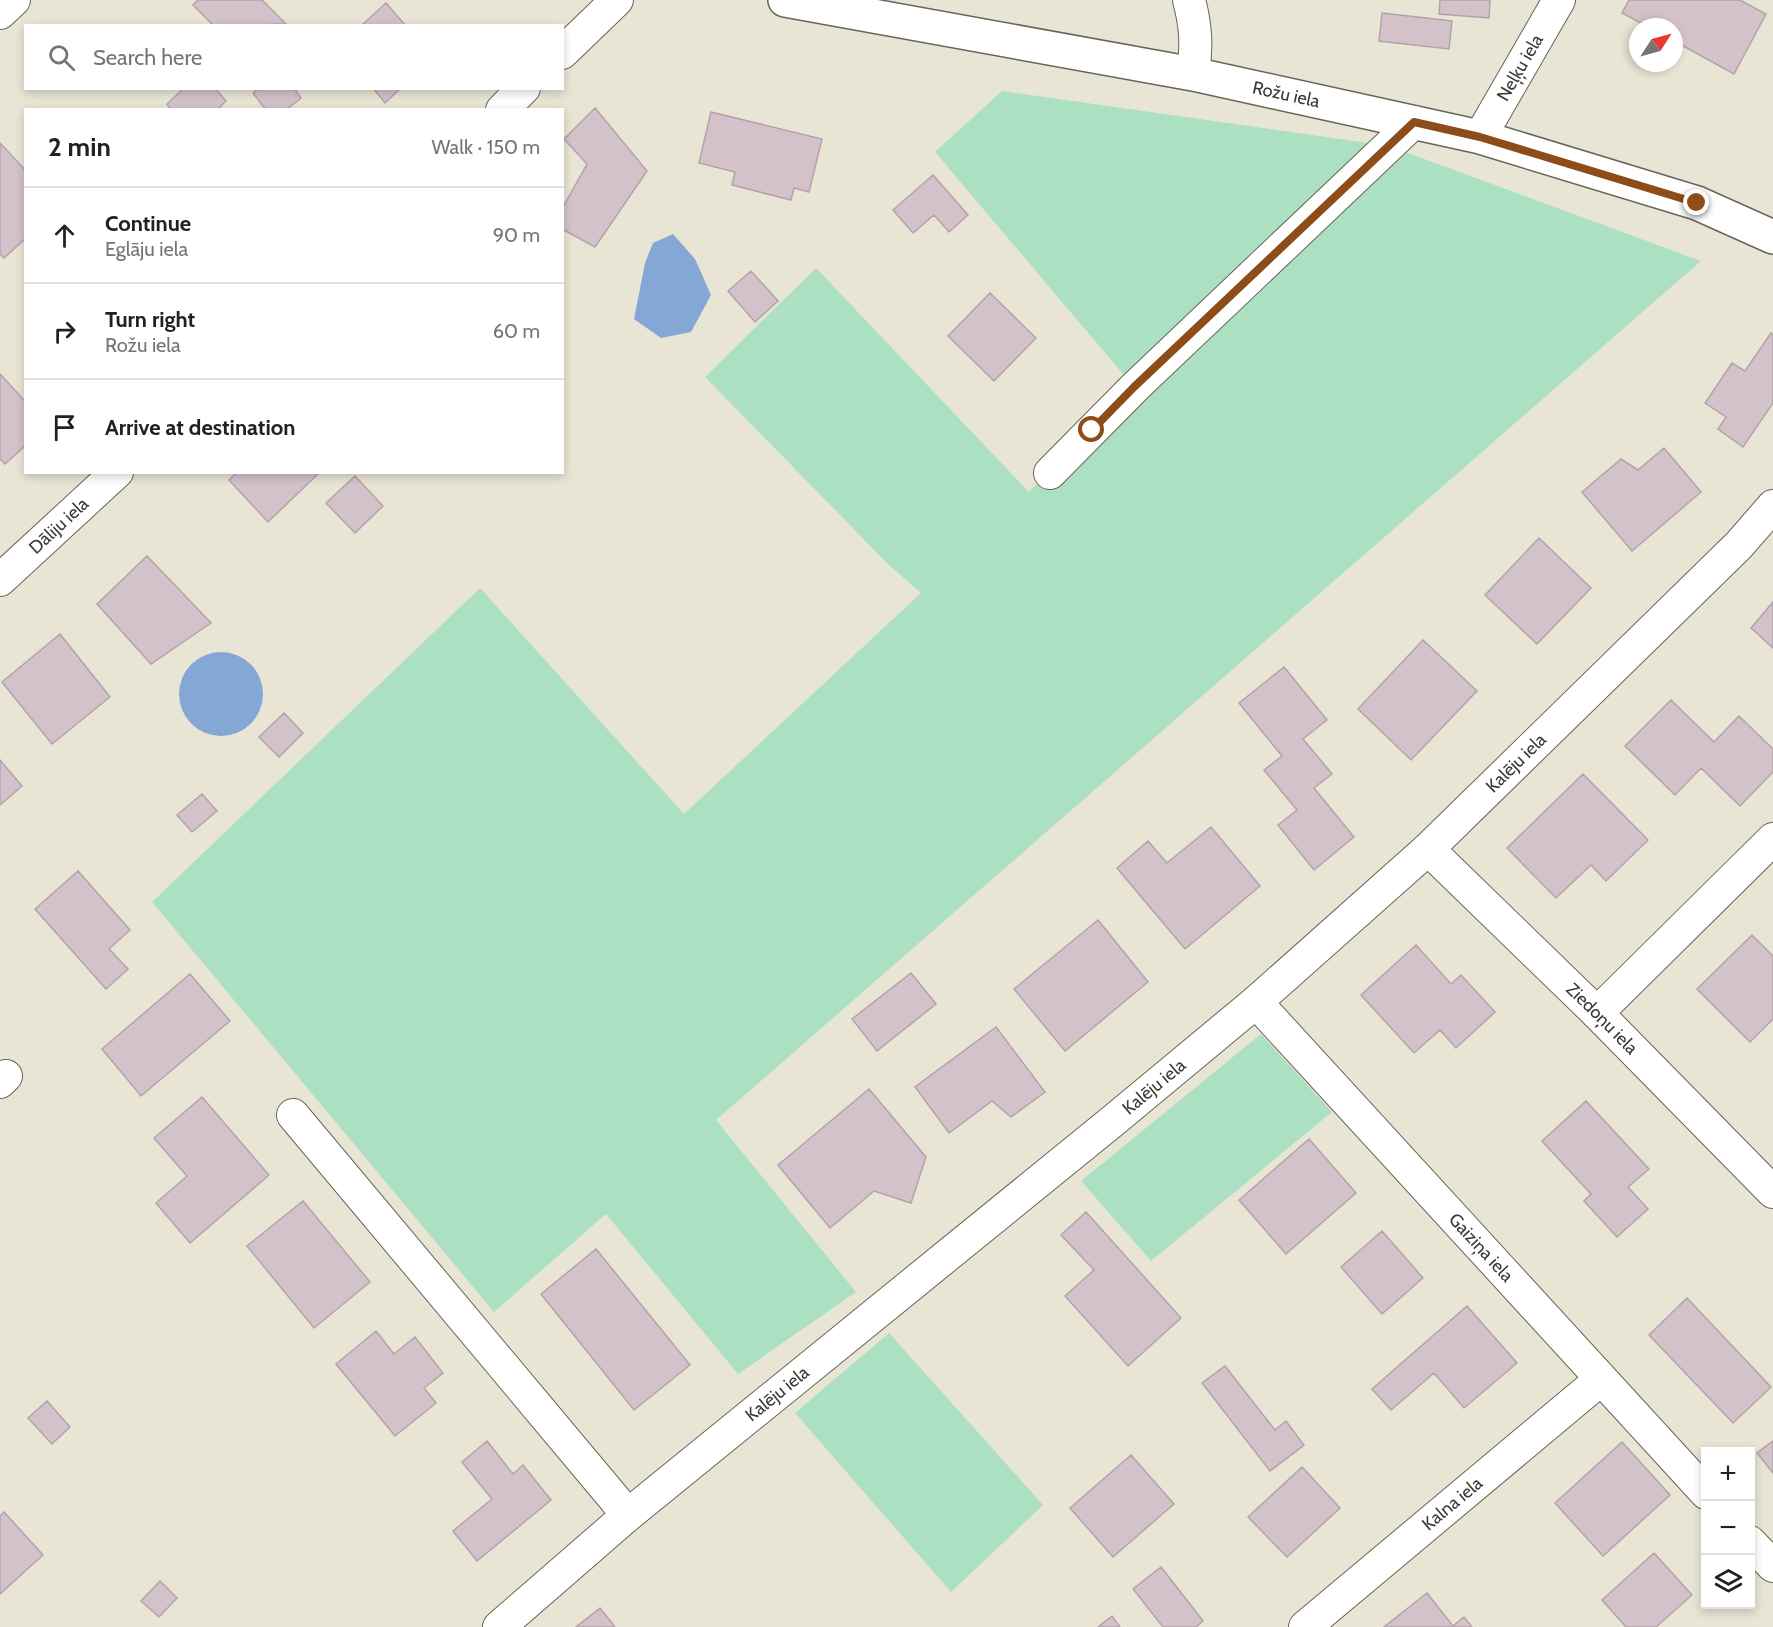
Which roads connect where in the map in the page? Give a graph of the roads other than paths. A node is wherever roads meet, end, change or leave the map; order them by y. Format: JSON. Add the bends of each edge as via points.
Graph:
{"nodes":[{"id":1,"x":14,"y":0,"type":"edge"},
{"id":2,"x":617,"y":0,"type":"edge"},
{"id":3,"x":785,"y":0,"type":"edge"},
{"id":4,"x":1189,"y":0,"type":"edge"},
{"id":5,"x":1559,"y":0,"type":"edge"},
{"id":6,"x":0,"y":13,"type":"edge"},
{"id":7,"x":564,"y":51,"type":"edge"},
{"id":8,"x":1193,"y":74,"type":"junction"},
{"id":9,"x":522,"y":90,"type":"edge"},
{"id":10,"x":504,"y":108,"type":"edge"},
{"id":11,"x":1414,"y":122,"type":"junction"},
{"id":12,"x":1480,"y":137,"type":"junction"},
{"id":13,"x":1773,"y":237,"type":"edge"},
{"id":14,"x":1050,"y":473,"type":"dead end"},
{"id":15,"x":115,"y":474,"type":"edge"},
{"id":16,"x":1773,"y":506,"type":"edge"},
{"id":17,"x":0,"y":580,"type":"edge"},
{"id":18,"x":1773,"y":839,"type":"edge"},
{"id":19,"x":1428,"y":849,"type":"junction"},
{"id":20,"x":1256,"y":1002,"type":"junction"},
{"id":21,"x":1597,"y":1013,"type":"junction"},
{"id":22,"x":293,"y":1115,"type":"dead end"},
{"id":23,"x":1773,"y":1192,"type":"edge"},
{"id":24,"x":1600,"y":1380,"type":"junction"},
{"id":25,"x":1701,"y":1488,"type":"edge"},
{"id":26,"x":628,"y":1515,"type":"junction"},
{"id":27,"x":1755,"y":1547,"type":"edge"},
{"id":28,"x":1773,"y":1566,"type":"edge"},
{"id":29,"x":499,"y":1627,"type":"edge"},
{"id":30,"x":1305,"y":1627,"type":"edge"}],
"edges":[{"from":1,"to":6,"type":"street"},
{"from":2,"to":7,"type":"street"},
{"from":3,"to":8,"type":"street","name":"Rožu iela"},
{"from":4,"to":8,"type":"street","via":[[1197,47]]},
{"from":5,"to":12,"type":"street","name":"Neļķu iela"},
{"from":8,"to":11,"type":"street","name":"Rožu iela"},
{"from":9,"to":10,"type":"street"},
{"from":11,"to":12,"type":"street","name":"Rožu iela"},
{"from":11,"to":14,"type":"street","via":[[1134,387]]},
{"from":12,"to":13,"type":"street","name":"Rožu iela","via":[[1697,203]]},
{"from":15,"to":17,"type":"street","name":"Dāliju iela"},
{"from":16,"to":19,"type":"street","name":"Kalēju iela","via":[[1739,545]]},
{"from":18,"to":21,"type":"street"},
{"from":19,"to":20,"type":"street","name":"Kalēju iela"},
{"from":19,"to":21,"type":"street","name":"Ziedoņu iela"},
{"from":20,"to":24,"type":"street","name":"Gaiziņa iela"},
{"from":20,"to":26,"type":"street","name":"Kalēju iela"},
{"from":21,"to":23,"type":"street","name":"Ziedoņu iela"},
{"from":22,"to":26,"type":"street"},
{"from":24,"to":25,"type":"street","name":"Gaiziņa iela"},
{"from":24,"to":30,"type":"street","name":"Kalna iela"},
{"from":26,"to":29,"type":"street","name":"Kalēju iela"},
{"from":27,"to":28,"type":"street"}]}
